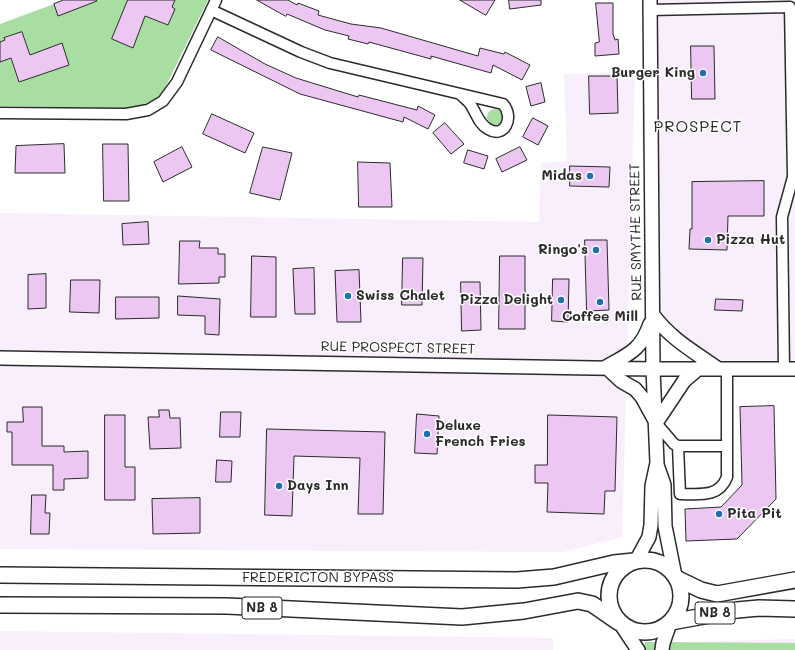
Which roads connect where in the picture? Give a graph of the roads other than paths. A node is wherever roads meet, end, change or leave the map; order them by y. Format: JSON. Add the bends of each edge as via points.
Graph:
{"nodes":[{"id":1,"x":216,"y":0,"type":"edge"},
{"id":2,"x":650,"y":5,"type":"edge"},
{"id":3,"x":211,"y":10,"type":"junction"},
{"id":4,"x":461,"y":95,"type":"junction"},
{"id":5,"x":0,"y":112,"type":"edge"},
{"id":6,"x":792,"y":193,"type":"edge"},
{"id":7,"x":653,"y":315,"type":"junction"},
{"id":8,"x":0,"y":358,"type":"edge"},
{"id":9,"x":606,"y":367,"type":"junction"},
{"id":10,"x":699,"y":368,"type":"junction"},
{"id":11,"x":722,"y":368,"type":"junction"},
{"id":12,"x":653,"y":369,"type":"junction"},
{"id":13,"x":789,"y":369,"type":"edge"},
{"id":14,"x":656,"y":422,"type":"junction"},
{"id":15,"x":678,"y":446,"type":"junction"},
{"id":16,"x":726,"y":446,"type":"junction"},
{"id":17,"x":657,"y":463,"type":"junction"},
{"id":18,"x":635,"y":561,"type":"junction"},
{"id":19,"x":0,"y":575,"type":"edge"},
{"id":20,"x":676,"y":577,"type":"junction"},
{"id":21,"x":795,"y":580,"type":"edge"},
{"id":22,"x":0,"y":605,"type":"edge"},
{"id":23,"x":795,"y":609,"type":"edge"},
{"id":24,"x":671,"y":622,"type":"junction"},
{"id":25,"x":620,"y":624,"type":"junction"},
{"id":26,"x":638,"y":650,"type":"edge"},
{"id":27,"x":662,"y":650,"type":"edge"}],
"edges":[{"from":1,"to":3,"type":"street"},
{"from":2,"to":6,"type":"street","via":[[790,6]]},
{"from":2,"to":7,"type":"main road","name":"RUE SMYTHE STREET"},
{"from":3,"to":4,"type":"street","via":[[330,63]]},
{"from":3,"to":5,"type":"street","via":[[171,92],[163,101],[148,110],[126,114]]},
{"from":4,"to":4,"type":"street","via":[[471,105],[484,127],[491,131],[499,131],[506,126],[510,119],[509,110],[503,104]]},
{"from":6,"to":13,"type":"street","via":[[782,217]]},
{"from":7,"to":9,"type":"main road","via":[[640,345]]},
{"from":7,"to":11,"type":"main road","via":[[664,330],[678,342]]},
{"from":7,"to":12,"type":"main road","name":"RUE SMYTHE STREET"},
{"from":8,"to":9,"type":"main road","name":"RUE PROSPECT STREET"},
{"from":9,"to":12,"type":"main road","name":"RUE PROSPECT STREET"},
{"from":9,"to":14,"type":"main road","via":[[621,381],[635,389]]},
{"from":10,"to":11,"type":"main road","name":"RUE PROSPECT STREET"},
{"from":10,"to":12,"type":"main road","name":"RUE PROSPECT STREET"},
{"from":10,"to":14,"type":"main road","via":[[684,381]]},
{"from":11,"to":13,"type":"main road","name":"RUE PROSPECT STREET"},
{"from":11,"to":16,"type":"street"},
{"from":12,"to":14,"type":"main road","name":"RUE SMYTHE STREET"},
{"from":14,"to":15,"type":"street"},
{"from":14,"to":17,"type":"main road","name":"RUE SMYTHE STREET"},
{"from":15,"to":16,"type":"street"},
{"from":15,"to":16,"type":"street","via":[[680,494],[710,494],[722,487],[727,477]]},
{"from":17,"to":18,"type":"main road","name":"RUE SMYTHE STREET","via":[[652,486],[649,537]]},
{"from":17,"to":20,"type":"main road","name":"RUE SMYTHE STREET","via":[[664,485],[665,526]]},
{"from":18,"to":19,"type":"highway","name":"FREDERICTON BYPASS","number":"NB 8","via":[[518,580]]},
{"from":18,"to":20,"type":"highway","via":[[648,560],[659,563]]},
{"from":18,"to":25,"type":"highway","via":[[625,565],[610,583],[609,606]]},
{"from":20,"to":21,"type":"highway","number":"NB 8","via":[[701,590],[717,594]]},
{"from":20,"to":24,"type":"highway","via":[[681,589],[681,601],[678,612]]},
{"from":22,"to":25,"type":"highway","name":"FREDERICTON BYPASS","number":"NB 8","via":[[227,606],[462,617],[524,611],[578,601],[592,604]]},
{"from":23,"to":24,"type":"highway","number":"NB 8","via":[[759,608],[714,613]]},
{"from":24,"to":25,"type":"highway","via":[[653,632],[642,633],[631,631]]},
{"from":24,"to":27,"type":"main road"},
{"from":25,"to":26,"type":"main road"}]}
